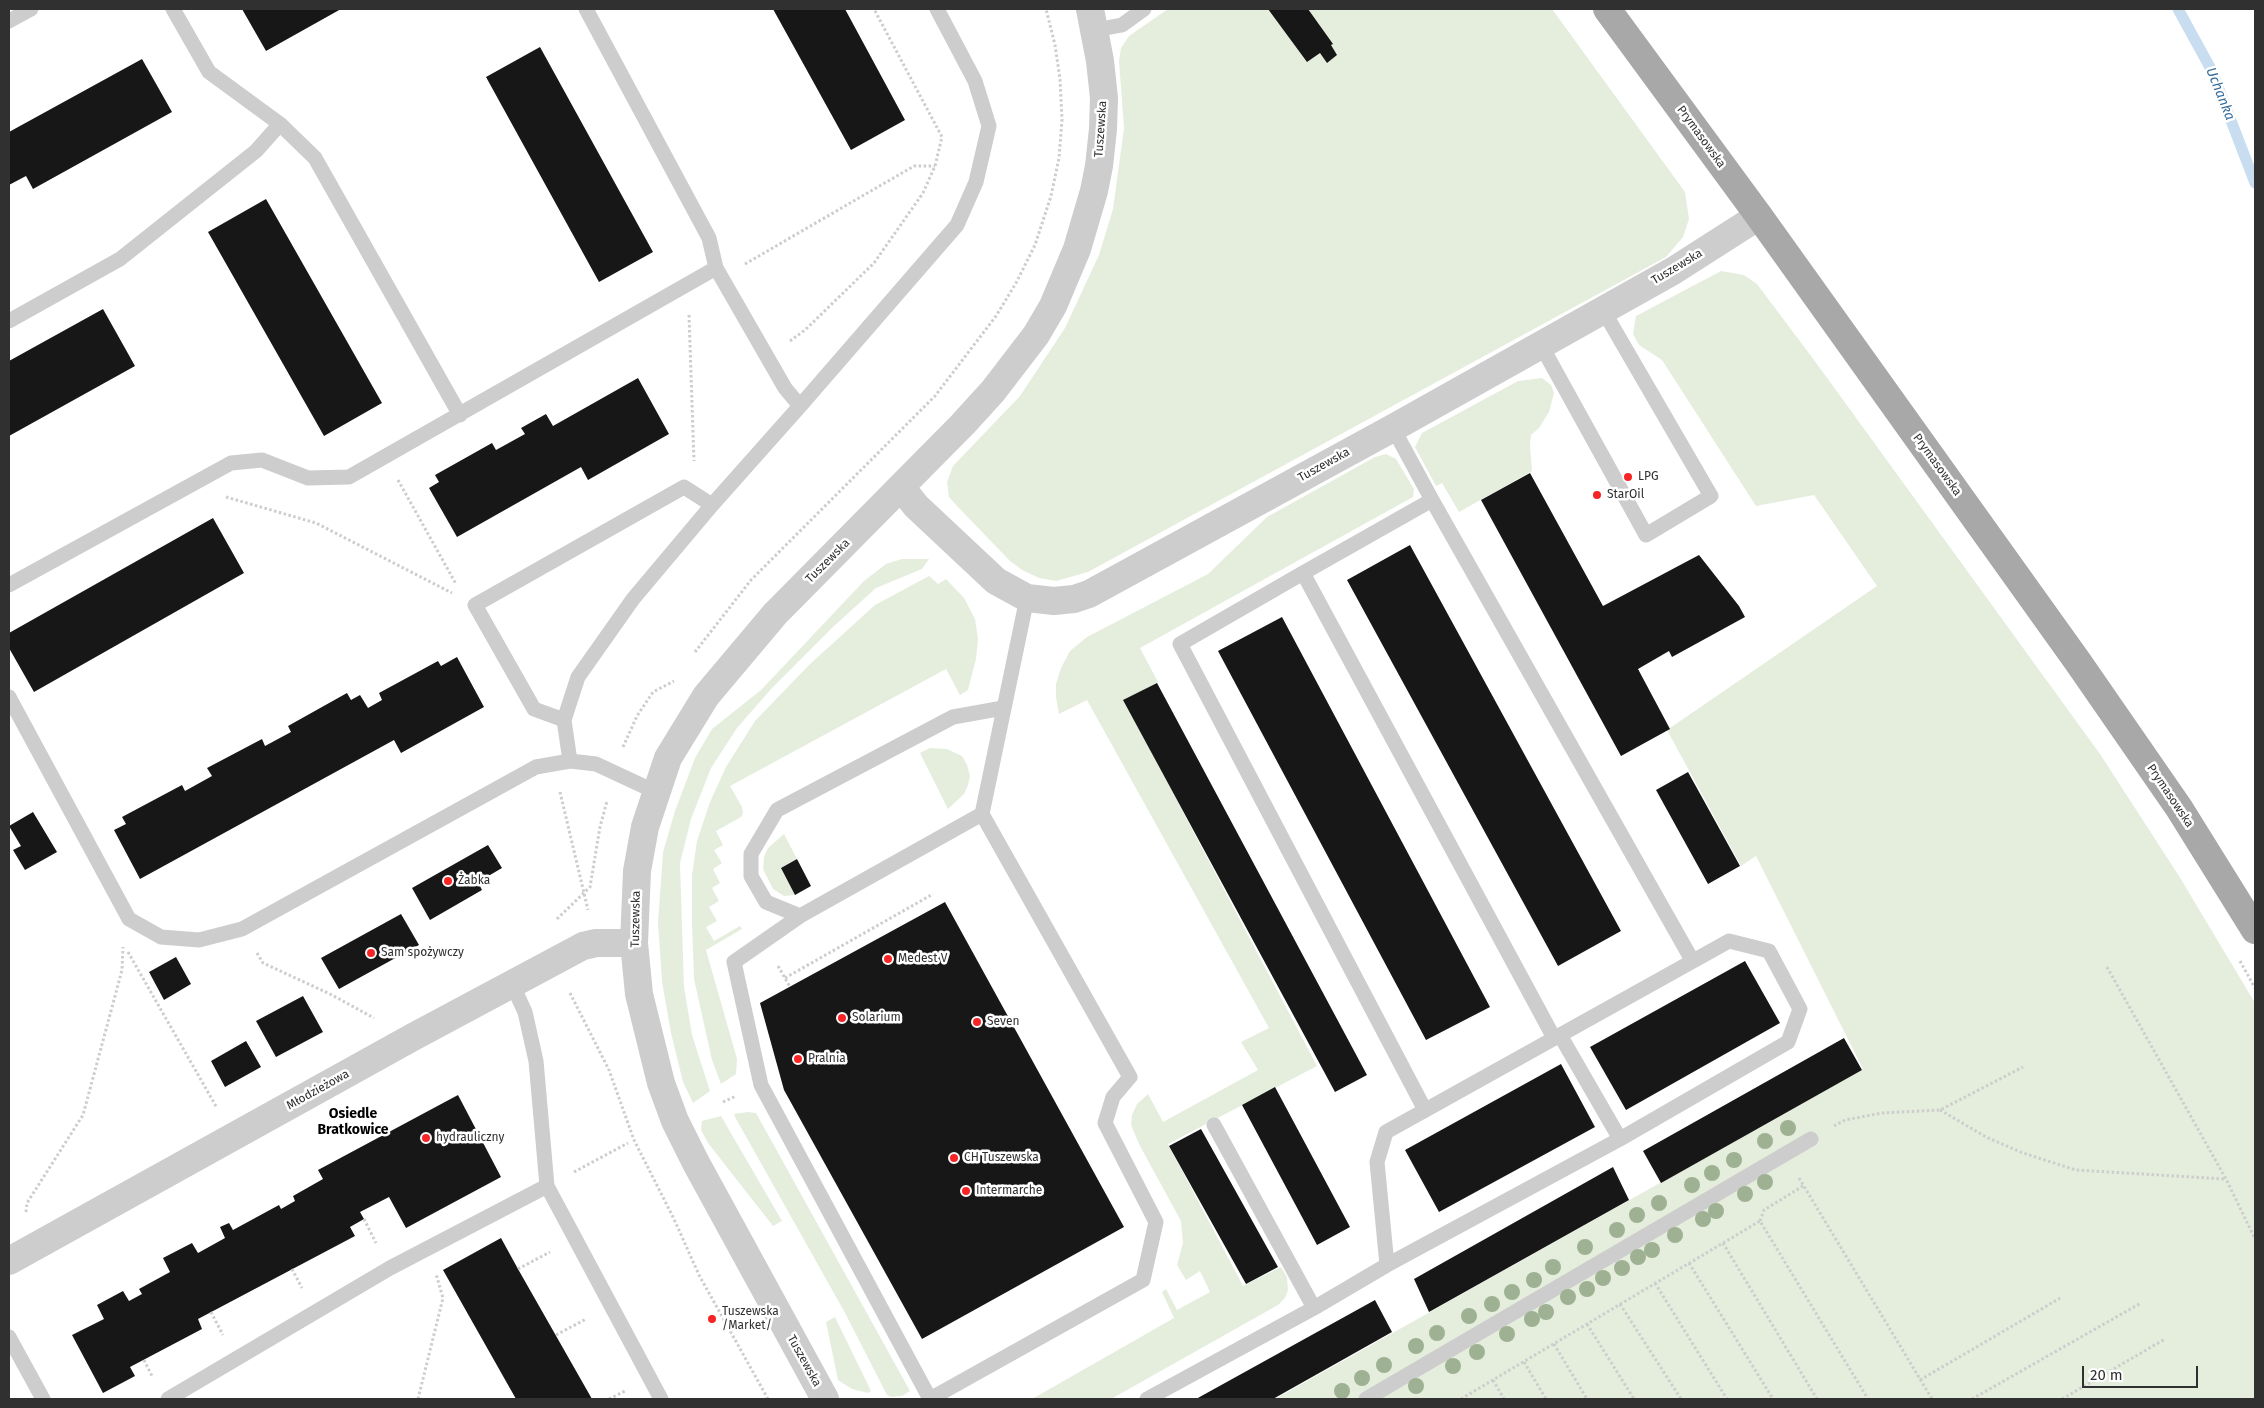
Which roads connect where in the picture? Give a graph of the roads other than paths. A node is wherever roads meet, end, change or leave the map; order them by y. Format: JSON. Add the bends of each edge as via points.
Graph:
{"nodes":[{"id":1,"x":31,"y":9,"type":"edge"},
{"id":2,"x":173,"y":9,"type":"edge"},
{"id":3,"x":586,"y":9,"type":"edge"},
{"id":4,"x":936,"y":9,"type":"edge"},
{"id":5,"x":1144,"y":9,"type":"edge"},
{"id":6,"x":1607,"y":9,"type":"edge"},
{"id":7,"x":1092,"y":20,"type":"edge"},
{"id":8,"x":9,"y":21,"type":"edge"},
{"id":9,"x":280,"y":124,"type":"junction"},
{"id":10,"x":1759,"y":216,"type":"junction"},
{"id":11,"x":719,"y":273,"type":"junction"},
{"id":12,"x":1603,"y":310,"type":"junction"},
{"id":13,"x":9,"y":321,"type":"edge"},
{"id":14,"x":1540,"y":345,"type":"junction"},
{"id":15,"x":800,"y":406,"type":"junction"},
{"id":16,"x":460,"y":415,"type":"junction"},
{"id":17,"x":1393,"y":428,"type":"junction"},
{"id":18,"x":901,"y":487,"type":"junction"},
{"id":19,"x":1432,"y":500,"type":"junction"},
{"id":20,"x":712,"y":505,"type":"junction"},
{"id":21,"x":1303,"y":573,"type":"junction"},
{"id":22,"x":9,"y":585,"type":"edge"},
{"id":23,"x":1027,"y":598,"type":"junction"},
{"id":24,"x":9,"y":697,"type":"edge"},
{"id":25,"x":1003,"y":708,"type":"junction"},
{"id":26,"x":564,"y":720,"type":"junction"},
{"id":27,"x":570,"y":761,"type":"junction"},
{"id":28,"x":656,"y":792,"type":"junction"},
{"id":29,"x":982,"y":814,"type":"junction"},
{"id":30,"x":800,"y":916,"type":"junction"},
{"id":31,"x":2255,"y":930,"type":"edge"},
{"id":32,"x":634,"y":943,"type":"junction"},
{"id":33,"x":1692,"y":960,"type":"junction"},
{"id":34,"x":512,"y":984,"type":"junction"},
{"id":35,"x":1557,"y":1036,"type":"junction"},
{"id":36,"x":1425,"y":1110,"type":"junction"},
{"id":37,"x":1214,"y":1125,"type":"dead end"},
{"id":38,"x":1620,"y":1138,"type":"junction"},
{"id":39,"x":1811,"y":1139,"type":"road end"},
{"id":40,"x":547,"y":1186,"type":"junction"},
{"id":41,"x":9,"y":1261,"type":"edge"},
{"id":42,"x":1387,"y":1265,"type":"junction"},
{"id":43,"x":1314,"y":1308,"type":"junction"},
{"id":44,"x":9,"y":1337,"type":"edge"},
{"id":45,"x":43,"y":1399,"type":"edge"},
{"id":46,"x":168,"y":1399,"type":"edge"},
{"id":47,"x":661,"y":1399,"type":"edge"},
{"id":48,"x":825,"y":1399,"type":"edge"},
{"id":49,"x":930,"y":1399,"type":"edge"},
{"id":50,"x":1147,"y":1399,"type":"edge"},
{"id":51,"x":1366,"y":1399,"type":"edge"}],
"edges":[{"from":1,"to":8,"type":"lane"},
{"from":2,"to":9,"type":"lane","via":[[209,72]]},
{"from":3,"to":11,"type":"lane","via":[[709,238]]},
{"from":4,"to":15,"type":"lane","via":[[975,81],[989,126],[976,182],[957,225]]},
{"from":5,"to":7,"type":"lane","via":[[1122,25]]},
{"from":6,"to":10,"type":"main road","name":"Prymasowska"},
{"from":7,"to":18,"type":"street","name":"Tuszewska","via":[[1104,98],[1103,129],[1094,192],[1064,283],[1036,335],[1015,364],[963,424]]},
{"from":9,"to":13,"type":"lane","via":[[256,151],[120,259]]},
{"from":9,"to":16,"type":"lane","via":[[315,158]]},
{"from":10,"to":12,"type":"street","name":"Tuszewska","via":[[1673,271]]},
{"from":10,"to":31,"type":"main road","name":"Prymasowska","via":[[2078,662],[2179,808]]},
{"from":11,"to":15,"type":"lane","via":[[785,388]]},
{"from":11,"to":16,"type":"lane","via":[[688,284]]},
{"from":12,"to":14,"type":"street","name":"Tuszewska"},
{"from":12,"to":14,"type":"lane","via":[[1711,496],[1646,535]]},
{"from":14,"to":17,"type":"street","name":"Tuszewska"},
{"from":15,"to":20,"type":"lane"},
{"from":16,"to":22,"type":"lane","via":[[348,477],[308,478],[262,460],[231,463]]},
{"from":17,"to":19,"type":"lane"},
{"from":17,"to":23,"type":"street","name":"Tuszewska","via":[[1089,594],[1054,601]]},
{"from":18,"to":23,"type":"street","name":"Tuszewska","via":[[916,506],[996,581]]},
{"from":18,"to":28,"type":"street","name":"Tuszewska","via":[[775,614],[729,668],[689,721],[668,758]]},
{"from":19,"to":21,"type":"lane"},
{"from":19,"to":33,"type":"lane"},
{"from":20,"to":26,"type":"lane","via":[[633,599],[578,677]]},
{"from":20,"to":26,"type":"lane","via":[[684,487],[475,605],[534,709]]},
{"from":21,"to":35,"type":"lane"},
{"from":21,"to":36,"type":"lane","via":[[1180,644]]},
{"from":23,"to":25,"type":"lane"},
{"from":24,"to":27,"type":"lane","via":[[129,919],[160,937],[199,940],[242,929],[536,767]]},
{"from":25,"to":29,"type":"lane"},
{"from":25,"to":30,"type":"lane","via":[[953,717],[777,810],[751,854],[751,876],[766,902]]},
{"from":26,"to":27,"type":"lane"},
{"from":27,"to":28,"type":"lane","via":[[596,764]]},
{"from":28,"to":32,"type":"street","name":"Tuszewska","via":[[645,827],[637,871]]},
{"from":29,"to":30,"type":"lane"},
{"from":29,"to":49,"type":"lane","via":[[1130,1077],[1113,1097],[1105,1123],[1156,1222],[1143,1280]]},
{"from":30,"to":49,"type":"lane","via":[[734,962],[761,1085]]},
{"from":32,"to":34,"type":"street","name":"Młodzieżowa","via":[[583,946]]},
{"from":32,"to":48,"type":"street","name":"Tuszewska","via":[[639,994],[650,1043],[660,1083],[675,1121]]},
{"from":33,"to":35,"type":"lane"},
{"from":33,"to":38,"type":"lane","via":[[1729,941],[1769,951],[1800,1009],[1788,1042]]},
{"from":34,"to":40,"type":"lane","via":[[525,1012],[536,1061]]},
{"from":34,"to":41,"type":"street","name":"Młodzieżowa"},
{"from":35,"to":36,"type":"lane"},
{"from":35,"to":38,"type":"lane"},
{"from":36,"to":42,"type":"lane","via":[[1386,1132],[1377,1162]]},
{"from":37,"to":43,"type":"lane"},
{"from":38,"to":42,"type":"lane"},
{"from":39,"to":51,"type":"lane"},
{"from":40,"to":46,"type":"lane","via":[[390,1268]]},
{"from":40,"to":47,"type":"lane"},
{"from":42,"to":43,"type":"lane"},
{"from":43,"to":50,"type":"lane"},
{"from":44,"to":45,"type":"lane"}]}
